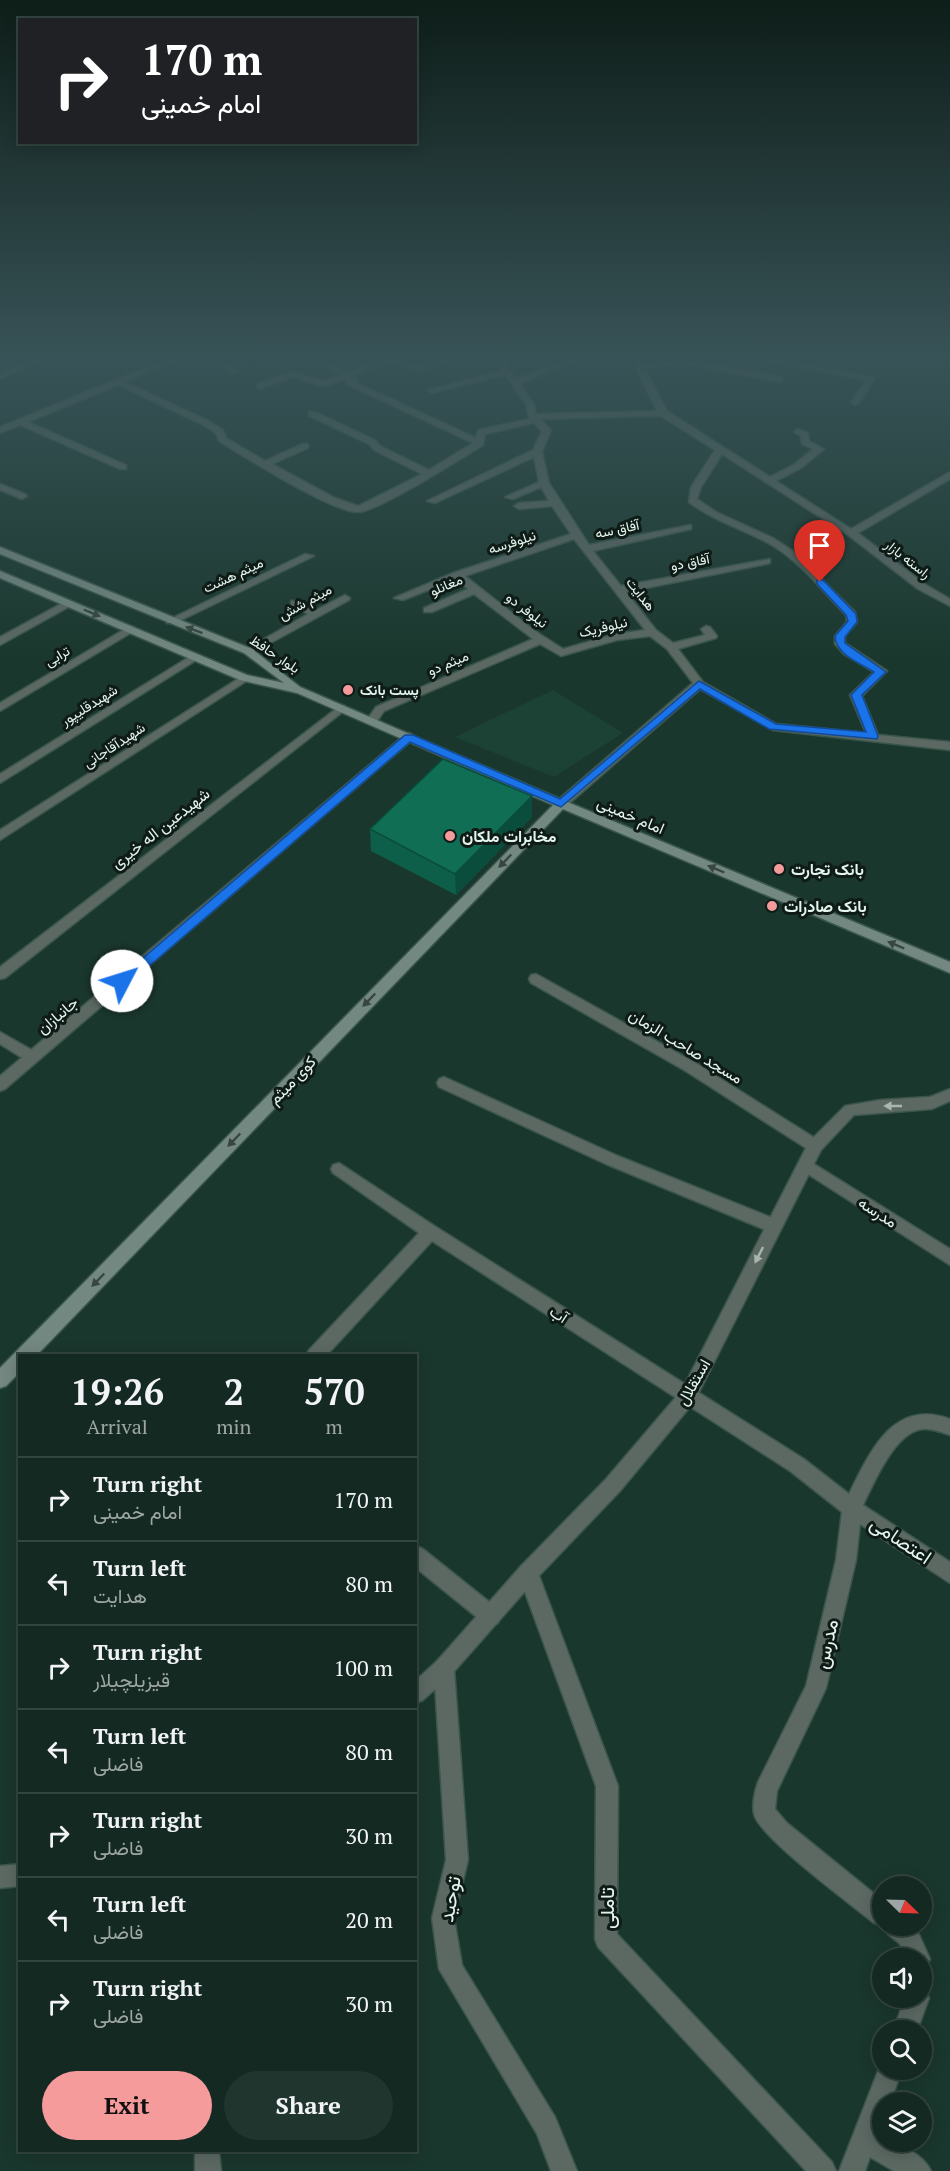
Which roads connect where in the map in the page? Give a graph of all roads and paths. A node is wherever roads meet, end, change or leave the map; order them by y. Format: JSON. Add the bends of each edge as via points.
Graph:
{"nodes":[{"id":1,"x":110,"y":461,"type":"edge"},
{"id":2,"x":260,"y":461,"type":"edge"},
{"id":3,"x":271,"y":461,"type":"edge"},
{"id":4,"x":404,"y":461,"type":"edge"},
{"id":5,"x":450,"y":461,"type":"edge"},
{"id":6,"x":517,"y":461,"type":"edge"},
{"id":7,"x":539,"y":461,"type":"edge"},
{"id":8,"x":713,"y":461,"type":"edge"},
{"id":9,"x":738,"y":461,"type":"edge"},
{"id":10,"x":803,"y":461,"type":"edge"},
{"id":11,"x":265,"y":464,"type":"junction"},
{"id":12,"x":123,"y":467,"type":"dead end"},
{"id":13,"x":430,"y":474,"type":"junction"},
{"id":14,"x":950,"y":475,"type":"edge"},
{"id":15,"x":769,"y":481,"type":"junction"},
{"id":16,"x":544,"y":483,"type":"junction"},
{"id":17,"x":0,"y":487,"type":"edge"},
{"id":18,"x":22,"y":496,"type":"dead end"},
{"id":19,"x":510,"y":497,"type":"dead end"},
{"id":20,"x":432,"y":501,"type":"dead end"},
{"id":21,"x":555,"y":503,"type":"junction"},
{"id":22,"x":519,"y":506,"type":"dead end"},
{"id":23,"x":688,"y":527,"type":"dead end"},
{"id":24,"x":851,"y":533,"type":"junction"},
{"id":25,"x":576,"y":535,"type":"junction"},
{"id":26,"x":586,"y":549,"type":"junction"},
{"id":27,"x":0,"y":550,"type":"edge"},
{"id":28,"x":309,"y":556,"type":"dead end"},
{"id":29,"x":766,"y":561,"type":"dead end"},
{"id":30,"x":0,"y":574,"type":"edge"},
{"id":31,"x":457,"y":575,"type":"junction"},
{"id":32,"x":476,"y":589,"type":"junction"},
{"id":33,"x":619,"y":590,"type":"junction"},
{"id":34,"x":345,"y":598,"type":"dead end"},
{"id":35,"x":399,"y":598,"type":"dead end"},
{"id":36,"x":68,"y":603,"type":"junction"},
{"id":37,"x":295,"y":603,"type":"dead end"},
{"id":38,"x":950,"y":603,"type":"edge"},
{"id":39,"x":428,"y":610,"type":"dead end"},
{"id":40,"x":314,"y":614,"type":"junction"},
{"id":41,"x":171,"y":621,"type":"junction"},
{"id":42,"x":130,"y":629,"type":"junction"},
{"id":43,"x":706,"y":629,"type":"dead end"},
{"id":44,"x":652,"y":632,"type":"junction"},
{"id":45,"x":541,"y":640,"type":"junction"},
{"id":46,"x":0,"y":642,"type":"edge"},
{"id":47,"x":671,"y":647,"type":"junction"},
{"id":48,"x":248,"y":651,"type":"junction"},
{"id":49,"x":561,"y":653,"type":"joint"},
{"id":50,"x":194,"y":657,"type":"junction"},
{"id":51,"x":244,"y":678,"type":"junction"},
{"id":52,"x":699,"y":684,"type":"junction"},
{"id":53,"x":300,"y":690,"type":"junction"},
{"id":54,"x":0,"y":708,"type":"edge"},
{"id":55,"x":341,"y":708,"type":"junction"},
{"id":56,"x":372,"y":721,"type":"junction"},
{"id":57,"x":873,"y":736,"type":"junction"},
{"id":58,"x":409,"y":737,"type":"junction"},
{"id":59,"x":950,"y":746,"type":"edge"},
{"id":60,"x":0,"y":779,"type":"edge"},
{"id":61,"x":561,"y":804,"type":"junction"},
{"id":62,"x":0,"y":836,"type":"edge"},
{"id":63,"x":950,"y":968,"type":"edge"},
{"id":64,"x":0,"y":974,"type":"edge"},
{"id":65,"x":536,"y":979,"type":"dead end"},
{"id":66,"x":0,"y":1037,"type":"edge"},
{"id":67,"x":32,"y":1058,"type":"junction"},
{"id":68,"x":444,"y":1083,"type":"dead end"},
{"id":69,"x":0,"y":1085,"type":"edge"},
{"id":70,"x":950,"y":1095,"type":"edge"},
{"id":71,"x":815,"y":1146,"type":"junction"},
{"id":72,"x":806,"y":1165,"type":"junction"},
{"id":73,"x":339,"y":1169,"type":"dead end"},
{"id":74,"x":774,"y":1226,"type":"junction"},
{"id":75,"x":430,"y":1232,"type":"junction"},
{"id":76,"x":950,"y":1258,"type":"edge"},
{"id":77,"x":26,"y":1354,"type":"edge"},
{"id":78,"x":317,"y":1354,"type":"edge"},
{"id":79,"x":18,"y":1362,"type":"edge"},
{"id":80,"x":0,"y":1380,"type":"edge"},
{"id":81,"x":688,"y":1396,"type":"junction"},
{"id":82,"x":950,"y":1427,"type":"edge"},
{"id":83,"x":852,"y":1508,"type":"junction"},
{"id":84,"x":417,"y":1557,"type":"edge"},
{"id":85,"x":528,"y":1573,"type":"junction"},
{"id":86,"x":950,"y":1573,"type":"edge"},
{"id":87,"x":490,"y":1616,"type":"junction"},
{"id":88,"x":444,"y":1668,"type":"junction"},
{"id":89,"x":417,"y":1692,"type":"edge"},
{"id":90,"x":18,"y":1875,"type":"edge"},
{"id":91,"x":0,"y":1877,"type":"edge"},
{"id":92,"x":872,"y":1907,"type":"edge"},
{"id":93,"x":886,"y":2080,"type":"edge"},
{"id":94,"x":864,"y":2139,"type":"junction"},
{"id":95,"x":207,"y":2152,"type":"edge"},
{"id":96,"x":208,"y":2171,"type":"edge"},
{"id":97,"x":564,"y":2171,"type":"edge"},
{"id":98,"x":823,"y":2171,"type":"edge"},
{"id":99,"x":852,"y":2171,"type":"edge"},
{"id":100,"x":918,"y":2171,"type":"edge"}],
"edges":[{"from":1,"to":12,"type":"street"},
{"from":2,"to":11,"type":"street"},
{"from":3,"to":11,"type":"street"},
{"from":4,"to":13,"type":"street"},
{"from":5,"to":13,"type":"street"},
{"from":6,"to":20,"type":"street"},
{"from":7,"to":16,"type":"street","name":"هدایت"},
{"from":8,"to":57,"type":"street","via":[[692,500],[779,546],[851,614],[852,622],[840,636],[840,644],[881,672],[856,695]]},
{"from":9,"to":15,"type":"street","name":"راسته بازار"},
{"from":10,"to":15,"type":"street"},
{"from":11,"to":13,"type":"street","via":[[355,509]]},
{"from":14,"to":24,"type":"street"},
{"from":15,"to":24,"type":"street","name":"راسته بازار"},
{"from":16,"to":19,"type":"street"},
{"from":16,"to":21,"type":"street","name":"هدایت"},
{"from":17,"to":18,"type":"street"},
{"from":21,"to":22,"type":"street"},
{"from":21,"to":25,"type":"street","name":"هدایت"},
{"from":23,"to":26,"type":"street","name":"آفاق سه"},
{"from":24,"to":38,"type":"street","name":"راسته بازار","via":[[922,587]]},
{"from":25,"to":26,"type":"street","name":"هدایت"},
{"from":25,"to":31,"type":"street","name":"نیلوفرسه"},
{"from":26,"to":33,"type":"street","name":"هدایت"},
{"from":27,"to":41,"type":"main road","name":"بلوار حافظ"},
{"from":28,"to":41,"type":"street","name":"میثم هشت"},
{"from":29,"to":33,"type":"street","name":"آفاق دو"},
{"from":30,"to":36,"type":"main road","name":"بلوار حافظ"},
{"from":31,"to":32,"type":"street","name":"نیلوفر دو"},
{"from":31,"to":35,"type":"street","name":"نیلوفرسه"},
{"from":32,"to":39,"type":"street","name":"مغانلو"},
{"from":32,"to":45,"type":"street","name":"نیلوفر دو"},
{"from":33,"to":44,"type":"street","name":"هدایت"},
{"from":34,"to":40,"type":"street","name":"میثم شش"},
{"from":36,"to":42,"type":"main road","name":"بلوار حافظ","one_way":true},
{"from":36,"to":46,"type":"street"},
{"from":37,"to":40,"type":"street"},
{"from":40,"to":48,"type":"street","name":"میثم شش"},
{"from":48,"to":41,"type":"main road","name":"بلوار حافظ","one_way":true},
{"from":42,"to":50,"type":"main road","name":"بلوار حافظ"},
{"from":42,"to":54,"type":"street","name":"ترابی"},
{"from":43,"to":47,"type":"street","via":[[712,636]]},
{"from":44,"to":47,"type":"street","name":"هدایت"},
{"from":44,"to":49,"type":"street","name":"نیلوفریک","via":[[616,637]]},
{"from":45,"to":49,"type":"street","name":"نیلوفر دو"},
{"from":45,"to":56,"type":"street","name":"میثم دو","via":[[380,709]]},
{"from":47,"to":52,"type":"street","name":"هدایت"},
{"from":48,"to":53,"type":"main road","name":"بلوار حافظ"},
{"from":50,"to":51,"type":"main road","name":"بلوار حافظ"},
{"from":50,"to":60,"type":"street","name":"شهیدقلیپور"},
{"from":51,"to":53,"type":"main road","name":"بلوار حافظ"},
{"from":51,"to":62,"type":"street","name":"شهیدآقاجانی"},
{"from":52,"to":57,"type":"street","via":[[773,727]]},
{"from":52,"to":61,"type":"street"},
{"from":53,"to":55,"type":"main road","name":"امام خمینی"},
{"from":55,"to":56,"type":"main road","name":"امام خمینی"},
{"from":55,"to":64,"type":"street","name":"شهیدعین اله خیری"},
{"from":56,"to":58,"type":"main road","name":"امام خمینی"},
{"from":57,"to":59,"type":"street"},
{"from":58,"to":61,"type":"main road","name":"امام خمینی"},
{"from":58,"to":67,"type":"street","name":"جانبازان"},
{"from":63,"to":61,"type":"main road","name":"امام خمینی","one_way":true},
{"from":61,"to":77,"type":"main road","name":"کوی میثم","one_way":true},
{"from":65,"to":71,"type":"street","name":"مسجد صاحب الزمان","via":[[689,1066]]},
{"from":66,"to":67,"type":"street"},
{"from":67,"to":69,"type":"street","name":"جانبازان"},
{"from":68,"to":74,"type":"street","via":[[612,1160]]},
{"from":70,"to":71,"type":"street","name":"استقلال","one_way":true,"via":[[932,1103],[850,1110]]},
{"from":71,"to":72,"type":"street","name":"استقلال"},
{"from":72,"to":74,"type":"street","name":"استقلال"},
{"from":72,"to":76,"type":"street","name":"مدرسه"},
{"from":73,"to":75,"type":"street","name":"آب"},
{"from":74,"to":81,"type":"street","name":"استقلال","one_way":true},
{"from":75,"to":78,"type":"street"},
{"from":75,"to":81,"type":"street","name":"آب"},
{"from":79,"to":80,"type":"main road"},
{"from":81,"to":83,"type":"street","via":[[797,1465]]},
{"from":81,"to":85,"type":"street","name":"استقلال","via":[[613,1485]]},
{"from":82,"to":83,"type":"street","via":[[930,1420],[903,1427],[888,1442]]},
{"from":83,"to":86,"type":"street","name":"اعتصامی"},
{"from":83,"to":92,"type":"street","name":"مدرس","via":[[846,1560],[816,1688],[766,1790],[764,1813],[779,1831]]},
{"from":84,"to":87,"type":"street"},
{"from":85,"to":87,"type":"street","name":"استقلال"},
{"from":85,"to":98,"type":"street","name":"تاملی","via":[[607,1786],[606,1939]]},
{"from":87,"to":88,"type":"street","name":"استقلال"},
{"from":88,"to":89,"type":"street","name":"استقلال"},
{"from":88,"to":97,"type":"street","name":"توحید","via":[[457,1860],[443,1918],[451,1969],[546,2126]]},
{"from":90,"to":91,"type":"street"},
{"from":93,"to":94,"type":"street"},
{"from":94,"to":99,"type":"street"},
{"from":94,"to":100,"type":"street"},
{"from":95,"to":96,"type":"street"}]}
